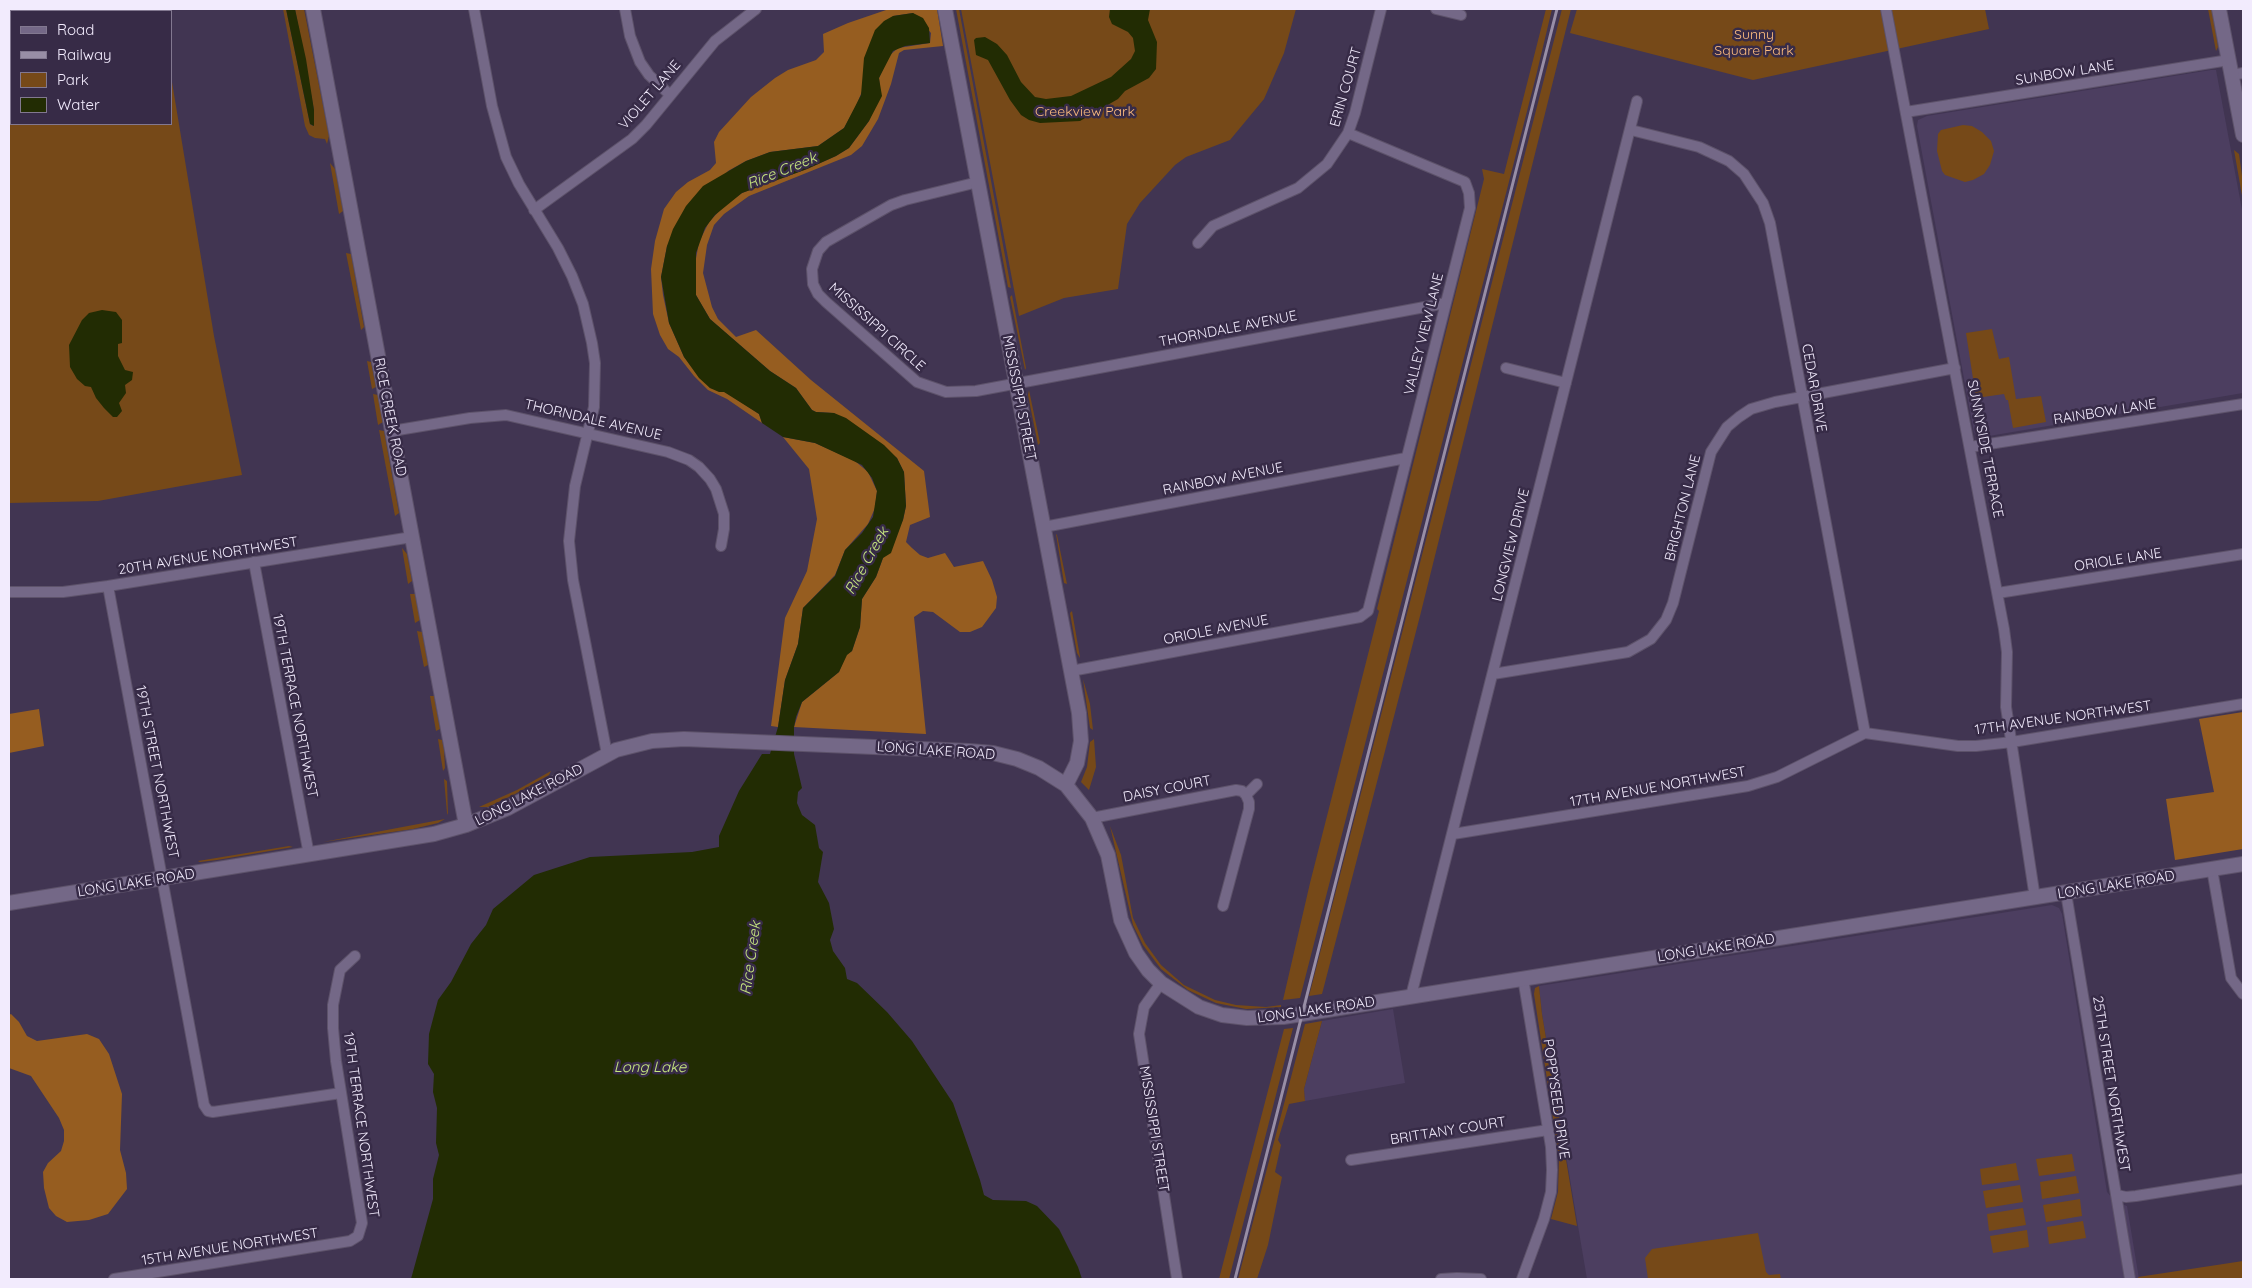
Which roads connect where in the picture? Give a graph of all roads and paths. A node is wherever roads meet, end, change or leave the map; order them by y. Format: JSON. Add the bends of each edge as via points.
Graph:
{"nodes":[{"id":1,"x":313,"y":9,"type":"edge"},
{"id":2,"x":474,"y":9,"type":"edge"},
{"id":3,"x":625,"y":9,"type":"edge"},
{"id":4,"x":756,"y":9,"type":"edge"},
{"id":5,"x":946,"y":9,"type":"edge"},
{"id":6,"x":1381,"y":9,"type":"edge"},
{"id":7,"x":1886,"y":9,"type":"edge"},
{"id":8,"x":2219,"y":9,"type":"edge"},
{"id":9,"x":1443,"y":10,"type":"edge"},
{"id":10,"x":1461,"y":15,"type":"dead end"},
{"id":11,"x":2229,"y":60,"type":"junction"},
{"id":12,"x":2237,"y":74,"type":"edge"},
{"id":13,"x":670,"y":95,"type":"junction"},
{"id":14,"x":1637,"y":101,"type":"dead end"},
{"id":15,"x":1906,"y":112,"type":"junction"},
{"id":16,"x":1631,"y":130,"type":"junction"},
{"id":17,"x":1348,"y":133,"type":"junction"},
{"id":18,"x":2243,"y":135,"type":"edge"},
{"id":19,"x":978,"y":182,"type":"junction"},
{"id":20,"x":534,"y":210,"type":"junction"},
{"id":21,"x":1198,"y":243,"type":"dead end"},
{"id":22,"x":1446,"y":303,"type":"junction"},
{"id":23,"x":1506,"y":368,"type":"dead end"},
{"id":24,"x":1955,"y":368,"type":"junction"},
{"id":25,"x":1016,"y":383,"type":"junction"},
{"id":26,"x":1566,"y":384,"type":"junction"},
{"id":27,"x":1801,"y":396,"type":"junction"},
{"id":28,"x":2243,"y":404,"type":"edge"},
{"id":29,"x":392,"y":431,"type":"junction"},
{"id":30,"x":587,"y":432,"type":"junction"},
{"id":31,"x":1970,"y":447,"type":"junction"},
{"id":32,"x":1406,"y":458,"type":"junction"},
{"id":33,"x":1044,"y":526,"type":"junction"},
{"id":34,"x":412,"y":537,"type":"junction"},
{"id":35,"x":721,"y":546,"type":"dead end"},
{"id":36,"x":2243,"y":554,"type":"edge"},
{"id":37,"x":254,"y":562,"type":"junction"},
{"id":38,"x":108,"y":586,"type":"junction"},
{"id":39,"x":9,"y":592,"type":"edge"},
{"id":40,"x":1998,"y":593,"type":"junction"},
{"id":41,"x":1366,"y":614,"type":"joint"},
{"id":42,"x":1071,"y":671,"type":"junction"},
{"id":43,"x":1493,"y":674,"type":"junction"},
{"id":44,"x":2243,"y":704,"type":"edge"},
{"id":45,"x":1864,"y":733,"type":"junction"},
{"id":46,"x":2012,"y":742,"type":"junction"},
{"id":47,"x":607,"y":754,"type":"junction"},
{"id":48,"x":1257,"y":784,"type":"dead end"},
{"id":49,"x":1066,"y":785,"type":"junction"},
{"id":50,"x":1246,"y":795,"type":"junction"},
{"id":51,"x":1092,"y":818,"type":"junction"},
{"id":52,"x":466,"y":825,"type":"junction"},
{"id":53,"x":1453,"y":834,"type":"junction"},
{"id":54,"x":310,"y":856,"type":"junction"},
{"id":55,"x":2243,"y":864,"type":"edge"},
{"id":56,"x":2212,"y":869,"type":"junction"},
{"id":57,"x":163,"y":879,"type":"junction"},
{"id":58,"x":2066,"y":893,"type":"junction"},
{"id":59,"x":2035,"y":898,"type":"junction"},
{"id":60,"x":9,"y":903,"type":"edge"},
{"id":61,"x":1223,"y":906,"type":"dead end"},
{"id":62,"x":355,"y":956,"type":"dead end"},
{"id":63,"x":1523,"y":978,"type":"junction"},
{"id":64,"x":1161,"y":983,"type":"junction"},
{"id":65,"x":2243,"y":994,"type":"edge"},
{"id":66,"x":1411,"y":996,"type":"junction"},
{"id":67,"x":341,"y":1093,"type":"junction"},
{"id":68,"x":1548,"y":1130,"type":"junction"},
{"id":69,"x":1351,"y":1160,"type":"dead end"},
{"id":70,"x":2243,"y":1180,"type":"edge"},
{"id":71,"x":2117,"y":1194,"type":"junction"},
{"id":72,"x":350,"y":1241,"type":"joint"},
{"id":73,"x":114,"y":1279,"type":"edge"},
{"id":74,"x":1177,"y":1279,"type":"edge"},
{"id":75,"x":1441,"y":1279,"type":"edge"},
{"id":76,"x":1481,"y":1279,"type":"edge"},
{"id":77,"x":1522,"y":1279,"type":"edge"},
{"id":78,"x":2130,"y":1279,"type":"edge"}],
"edges":[{"from":1,"to":29,"type":"street","name":"RICE CREEK ROAD"},
{"from":2,"to":20,"type":"street","via":[[492,106],[504,149],[518,184]]},
{"from":3,"to":13,"type":"street","via":[[630,36],[640,62]]},
{"from":4,"to":13,"type":"street","name":"VIOLET LANE","via":[[715,41]]},
{"from":5,"to":19,"type":"street","name":"MISSISSIPPI STREET"},
{"from":6,"to":17,"type":"street","name":"ERIN COURT"},
{"from":7,"to":15,"type":"street","name":"SUNNYSIDE TERRACE"},
{"from":8,"to":11,"type":"street"},
{"from":9,"to":10,"type":"street"},
{"from":11,"to":12,"type":"street"},
{"from":11,"to":15,"type":"street","name":"SUNBOW LANE"},
{"from":12,"to":18,"type":"street"},
{"from":13,"to":20,"type":"street","name":"VIOLET LANE","via":[[632,139]]},
{"from":14,"to":16,"type":"street","name":"LONGVIEW DRIVE"},
{"from":15,"to":24,"type":"street","name":"SUNNYSIDE TERRACE"},
{"from":16,"to":26,"type":"street","name":"LONGVIEW DRIVE"},
{"from":16,"to":27,"type":"street","name":"CEDAR DRIVE","via":[[1714,153],[1729,161],[1755,188],[1770,223]]},
{"from":17,"to":21,"type":"street","name":"ERIN COURT","via":[[1314,177],[1283,196],[1213,226]]},
{"from":17,"to":22,"type":"street","name":"VALLEY VIEW LANE","via":[[1465,182],[1470,208]]},
{"from":19,"to":25,"type":"street","name":"MISSISSIPPI STREET"},
{"from":19,"to":25,"type":"street","name":"MISSISSIPPI CIRCLE","via":[[891,205],[832,238],[818,251],[813,261],[812,276],[818,294],[826,302],[918,382],[946,392],[961,393]]},
{"from":20,"to":30,"type":"street","via":[[558,248],[583,304],[596,370],[594,407]]},
{"from":22,"to":25,"type":"street","name":"THORNDALE AVENUE"},
{"from":22,"to":32,"type":"street","name":"VALLEY VIEW LANE"},
{"from":23,"to":26,"type":"street"},
{"from":24,"to":27,"type":"street","name":"BRIGHTON LANE"},
{"from":24,"to":31,"type":"street","name":"SUNNYSIDE TERRACE"},
{"from":25,"to":33,"type":"street","name":"MISSISSIPPI STREET"},
{"from":26,"to":43,"type":"street","name":"LONGVIEW DRIVE"},
{"from":27,"to":43,"type":"street","name":"BRIGHTON LANE","via":[[1751,409],[1727,427],[1718,439],[1706,468],[1673,603],[1666,620],[1650,639],[1628,652]]},
{"from":27,"to":45,"type":"street","name":"CEDAR DRIVE"},
{"from":28,"to":31,"type":"street","name":"RAINBOW LANE"},
{"from":29,"to":30,"type":"street","name":"THORNDALE AVENUE","via":[[506,415]]},
{"from":29,"to":34,"type":"street","name":"RICE CREEK ROAD"},
{"from":30,"to":35,"type":"street","name":"THORNDALE AVENUE","via":[[668,452],[699,467],[721,500],[724,530]]},
{"from":30,"to":47,"type":"street","via":[[575,486],[569,541]]},
{"from":31,"to":40,"type":"street","name":"SUNNYSIDE TERRACE"},
{"from":32,"to":33,"type":"street","name":"RAINBOW AVENUE"},
{"from":32,"to":41,"type":"street","name":"VALLEY VIEW LANE"},
{"from":33,"to":42,"type":"street","name":"MISSISSIPPI STREET"},
{"from":34,"to":37,"type":"street","name":"20TH AVENUE NORTHWEST"},
{"from":34,"to":52,"type":"street","name":"RICE CREEK ROAD"},
{"from":36,"to":40,"type":"street","name":"ORIOLE LANE"},
{"from":37,"to":38,"type":"street","name":"20TH AVENUE NORTHWEST"},
{"from":37,"to":54,"type":"street","name":"19TH TERRACE NORTHWEST"},
{"from":38,"to":39,"type":"street","name":"20TH AVENUE NORTHWEST","via":[[63,592]]},
{"from":38,"to":57,"type":"street","name":"19TH STREET NORTHWEST"},
{"from":40,"to":46,"type":"street","name":"SUNNYSIDE TERRACE","via":[[2008,652],[2006,707]]},
{"from":41,"to":42,"type":"street","name":"ORIOLE AVENUE"},
{"from":42,"to":49,"type":"street","name":"MISSISSIPPI STREET","via":[[1080,713],[1081,741],[1077,763]]},
{"from":43,"to":53,"type":"street","name":"LONGVIEW DRIVE"},
{"from":44,"to":46,"type":"street","name":"17TH AVENUE NORTHWEST"},
{"from":45,"to":46,"type":"street","name":"17TH AVENUE NORTHWEST","via":[[1958,746]]},
{"from":45,"to":53,"type":"street","name":"17TH AVENUE NORTHWEST","via":[[1777,777],[1748,786]]},
{"from":46,"to":59,"type":"street","name":"SUNNYSIDE TERRACE"},
{"from":47,"to":49,"type":"street","name":"LONG LAKE ROAD","via":[[633,745],[670,739],[993,753],[1039,768]]},
{"from":47,"to":52,"type":"street","name":"LONG LAKE ROAD","via":[[508,808]]},
{"from":48,"to":50,"type":"street"},
{"from":49,"to":51,"type":"street","name":"LONG LAKE ROAD"},
{"from":50,"to":51,"type":"street","name":"DAISY COURT","via":[[1236,790]]},
{"from":50,"to":61,"type":"street","via":[[1248,809]]},
{"from":51,"to":64,"type":"street","name":"LONG LAKE ROAD","via":[[1108,854],[1117,904],[1128,937],[1140,959]]},
{"from":52,"to":54,"type":"street","name":"LONG LAKE ROAD","via":[[419,838]]},
{"from":53,"to":66,"type":"street","name":"LONGVIEW DRIVE"},
{"from":54,"to":57,"type":"street","name":"LONG LAKE ROAD"},
{"from":55,"to":56,"type":"street","name":"LONG LAKE ROAD"},
{"from":56,"to":58,"type":"street","name":"LONG LAKE ROAD"},
{"from":56,"to":65,"type":"street","via":[[2231,978]]},
{"from":57,"to":60,"type":"street","name":"LONG LAKE ROAD"},
{"from":57,"to":67,"type":"street","name":"19TH STREET NORTHWEST","via":[[201,1098],[208,1110],[220,1112]]},
{"from":58,"to":59,"type":"street","name":"LONG LAKE ROAD"},
{"from":58,"to":71,"type":"street","name":"25TH STREET NORTHWEST","via":[[2113,1186]]},
{"from":59,"to":63,"type":"street","name":"LONG LAKE ROAD"},
{"from":62,"to":67,"type":"street","name":"19TH TERRACE NORTHWEST","via":[[340,970],[334,1005],[334,1051]]},
{"from":63,"to":66,"type":"street","name":"LONG LAKE ROAD"},
{"from":63,"to":68,"type":"street","name":"POPPYSEED DRIVE"},
{"from":64,"to":66,"type":"street","name":"LONG LAKE ROAD","via":[[1210,1012],[1260,1019]]},
{"from":64,"to":74,"type":"street","name":"MISSISSIPPI STREET","via":[[1144,1007],[1139,1034]]},
{"from":67,"to":72,"type":"street","name":"19TH TERRACE NORTHWEST","via":[[362,1223],[358,1236]]},
{"from":68,"to":69,"type":"street","name":"BRITTANY COURT"},
{"from":68,"to":77,"type":"street","name":"POPPYSEED DRIVE","via":[[1551,1192]]},
{"from":70,"to":71,"type":"street","via":[[2136,1196]]},
{"from":71,"to":78,"type":"street","name":"25TH STREET NORTHWEST"},
{"from":72,"to":73,"type":"street","name":"15TH AVENUE NORTHWEST"},
{"from":75,"to":76,"type":"street"}]}
